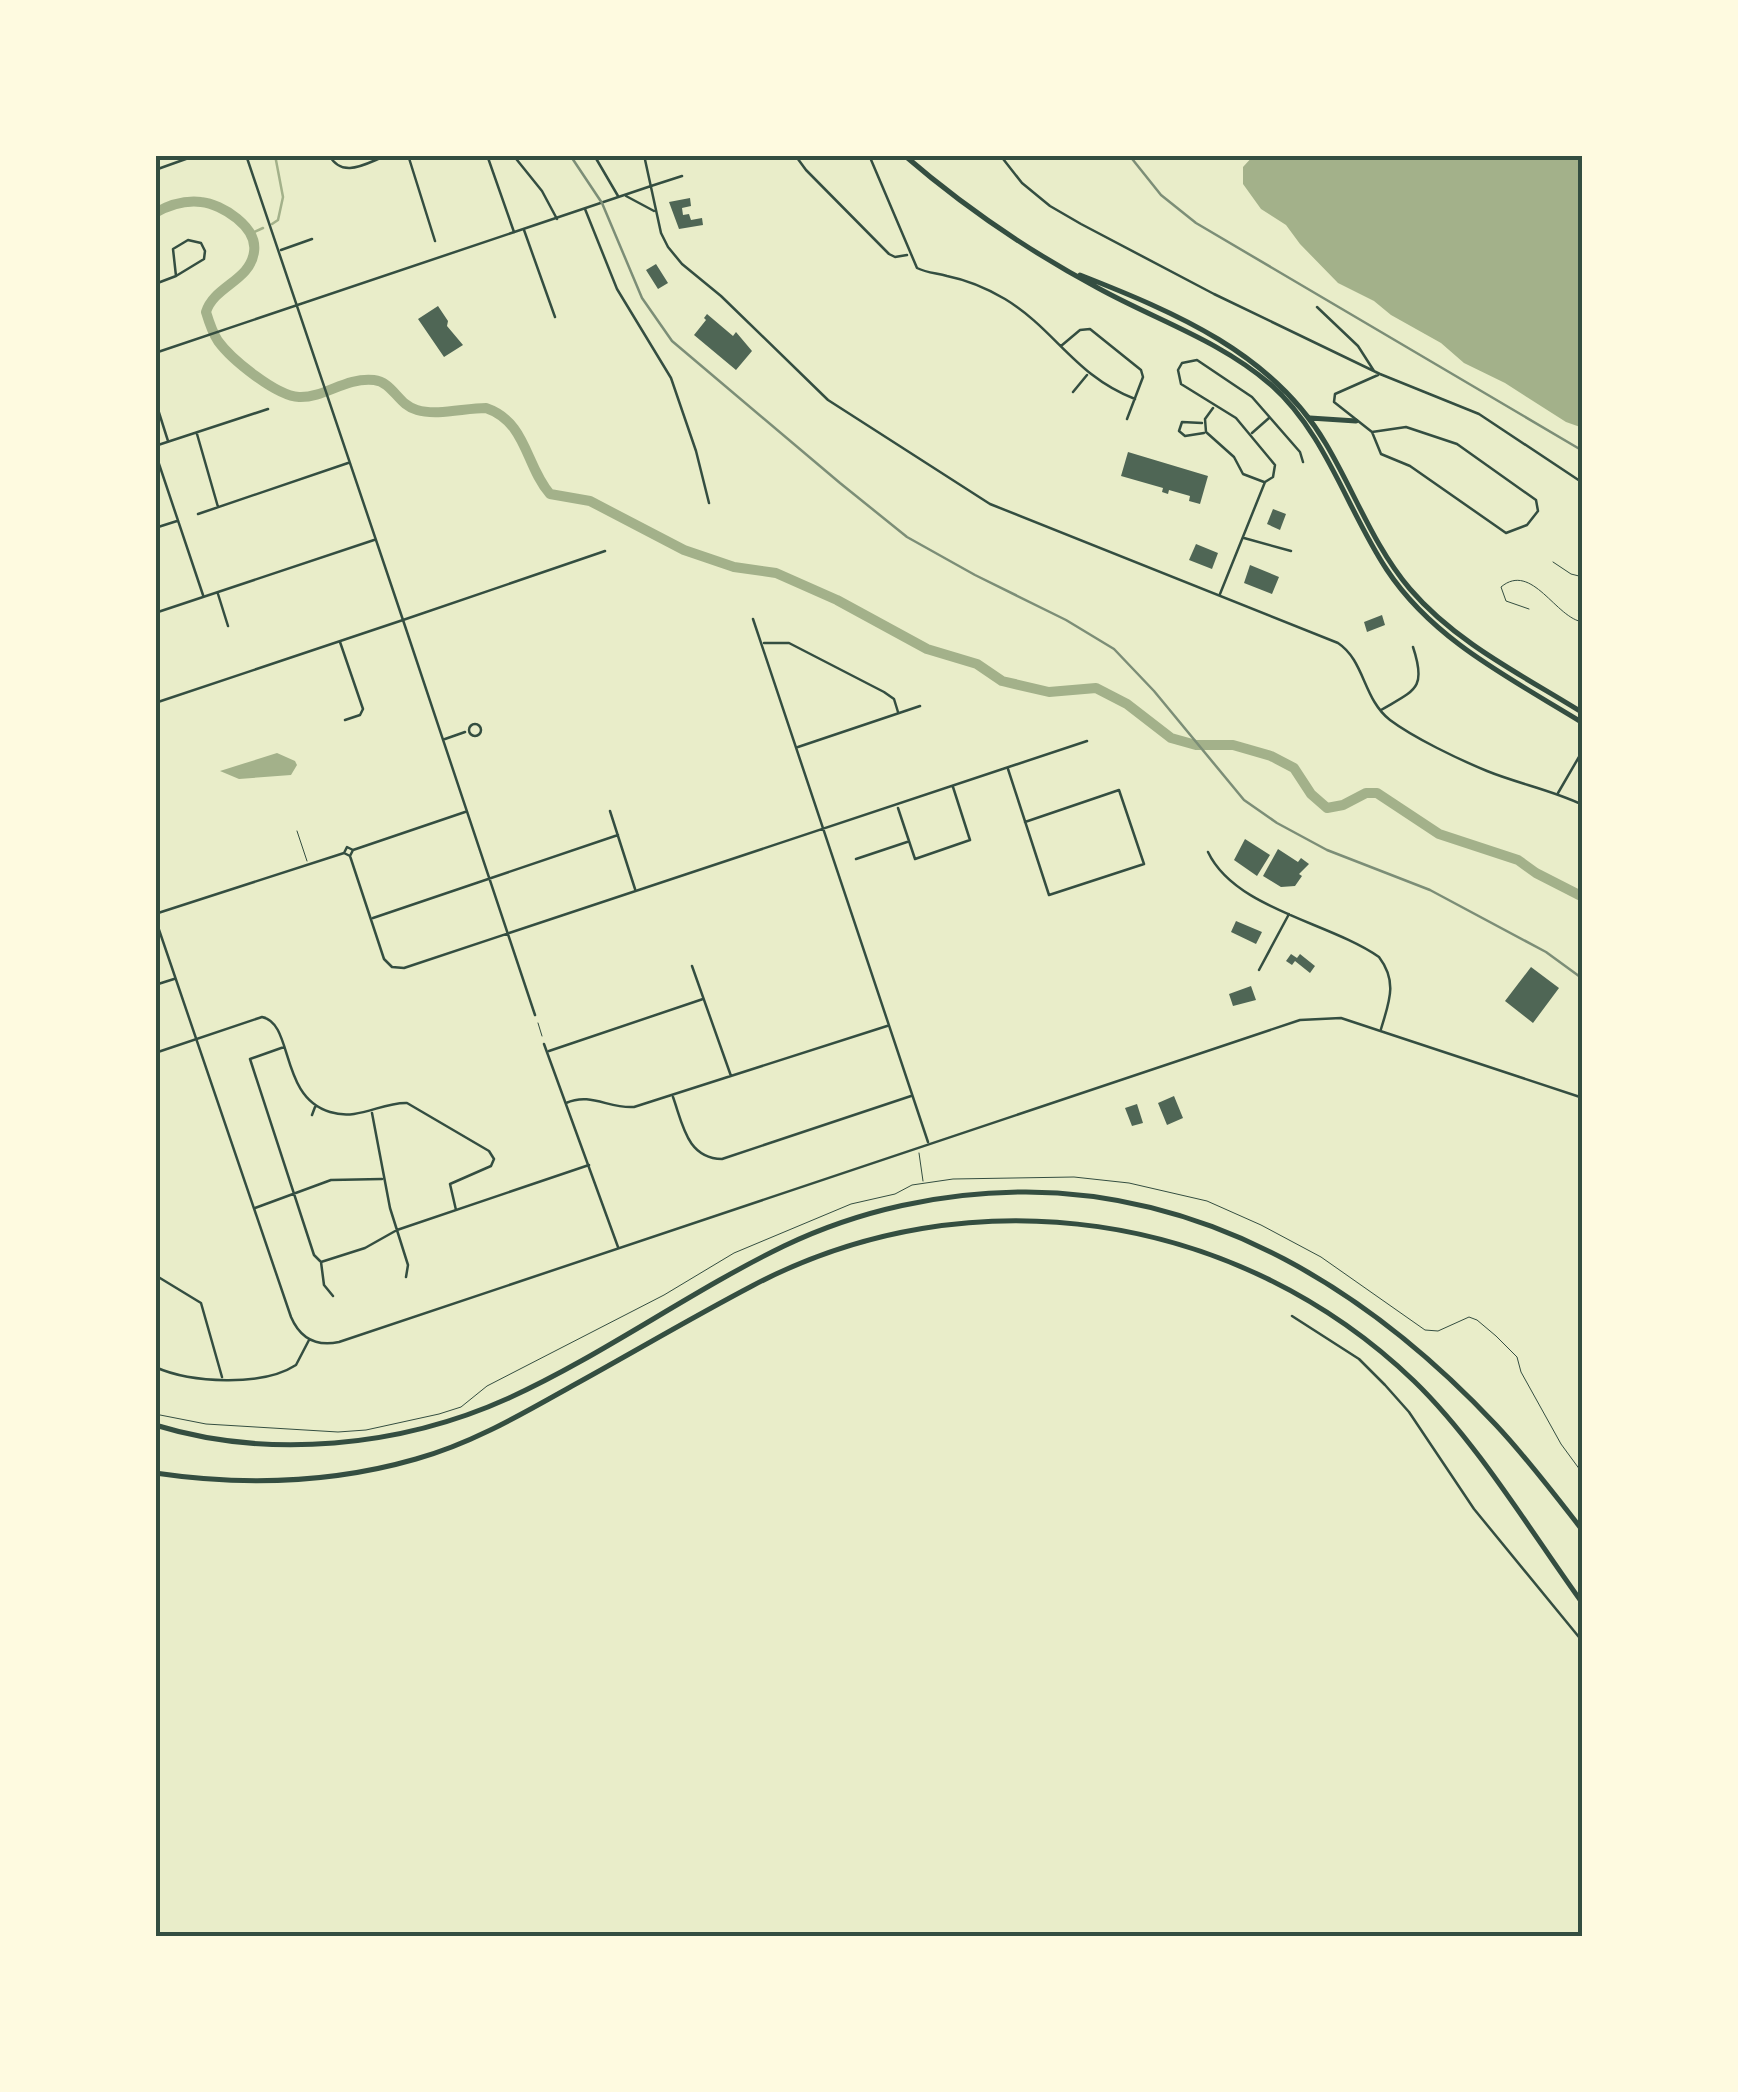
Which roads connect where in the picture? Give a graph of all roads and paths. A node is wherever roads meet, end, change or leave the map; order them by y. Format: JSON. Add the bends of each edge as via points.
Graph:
{"nodes":[{"id":1,"x":198,"y":155,"type":"edge"},
{"id":2,"x":246,"y":155,"type":"edge"},
{"id":3,"x":329,"y":155,"type":"edge"},
{"id":4,"x":388,"y":155,"type":"edge"},
{"id":5,"x":408,"y":155,"type":"edge"},
{"id":6,"x":487,"y":155,"type":"edge"},
{"id":7,"x":513,"y":155,"type":"edge"},
{"id":8,"x":594,"y":155,"type":"edge"},
{"id":9,"x":644,"y":155,"type":"edge"},
{"id":10,"x":795,"y":155,"type":"edge"},
{"id":11,"x":868,"y":155,"type":"edge"},
{"id":12,"x":904,"y":155,"type":"edge"},
{"id":13,"x":1000,"y":155,"type":"edge"},
{"id":14,"x":155,"y":170,"type":"edge"},
{"id":15,"x":682,"y":176,"type":"dead end"},
{"id":16,"x":651,"y":186,"type":"junction"},
{"id":17,"x":625,"y":195,"type":"junction"},
{"id":18,"x":619,"y":197,"type":"junction"},
{"id":19,"x":585,"y":210,"type":"junction"},
{"id":20,"x":657,"y":214,"type":"junction"},
{"id":21,"x":558,"y":219,"type":"junction"},
{"id":22,"x":524,"y":230,"type":"junction"},
{"id":23,"x":515,"y":233,"type":"junction"},
{"id":24,"x":312,"y":239,"type":"dead end"},
{"id":25,"x":435,"y":240,"type":"dead end"},
{"id":26,"x":278,"y":251,"type":"junction"},
{"id":27,"x":909,"y":254,"type":"junction"},
{"id":28,"x":1064,"y":269,"type":"junction"},
{"id":29,"x":176,"y":276,"type":"junction"},
{"id":30,"x":155,"y":284,"type":"edge"},
{"id":31,"x":296,"y":306,"type":"junction"},
{"id":32,"x":1318,"y":307,"type":"dead end"},
{"id":33,"x":556,"y":317,"type":"dead end"},
{"id":34,"x":1060,"y":346,"type":"junction"},
{"id":35,"x":155,"y":353,"type":"edge"},
{"id":36,"x":1377,"y":373,"type":"junction"},
{"id":37,"x":1088,"y":374,"type":"junction"},
{"id":38,"x":1073,"y":392,"type":"dead end"},
{"id":39,"x":1134,"y":399,"type":"junction"},
{"id":40,"x":155,"y":400,"type":"edge"},
{"id":41,"x":1214,"y":407,"type":"junction"},
{"id":42,"x":268,"y":408,"type":"dead end"},
{"id":43,"x":1270,"y":418,"type":"junction"},
{"id":44,"x":1310,"y":418,"type":"junction"},
{"id":45,"x":1126,"y":420,"type":"dead end"},
{"id":46,"x":1356,"y":421,"type":"junction"},
{"id":47,"x":1204,"y":424,"type":"junction"},
{"id":48,"x":1206,"y":432,"type":"junction"},
{"id":49,"x":1372,"y":432,"type":"junction"},
{"id":50,"x":196,"y":433,"type":"junction"},
{"id":51,"x":1252,"y":434,"type":"junction"},
{"id":52,"x":169,"y":442,"type":"junction"},
{"id":53,"x":155,"y":449,"type":"edge"},
{"id":54,"x":350,"y":462,"type":"junction"},
{"id":55,"x":1303,"y":462,"type":"dead end"},
{"id":56,"x":1265,"y":482,"type":"junction"},
{"id":57,"x":1583,"y":483,"type":"edge"},
{"id":58,"x":708,"y":502,"type":"dead end"},
{"id":59,"x":218,"y":507,"type":"junction"},
{"id":60,"x":198,"y":514,"type":"dead end"},
{"id":61,"x":178,"y":520,"type":"junction"},
{"id":62,"x":155,"y":528,"type":"edge"},
{"id":63,"x":1243,"y":538,"type":"junction"},
{"id":64,"x":376,"y":539,"type":"junction"},
{"id":65,"x":1291,"y":551,"type":"dead end"},
{"id":66,"x":605,"y":552,"type":"dead end"},
{"id":67,"x":1553,"y":562,"type":"dead end"},
{"id":68,"x":1583,"y":577,"type":"edge"},
{"id":69,"x":217,"y":592,"type":"junction"},
{"id":70,"x":1220,"y":594,"type":"junction"},
{"id":71,"x":204,"y":596,"type":"junction"},
{"id":72,"x":1528,"y":609,"type":"dead end"},
{"id":73,"x":155,"y":613,"type":"edge"},
{"id":74,"x":403,"y":620,"type":"junction"},
{"id":75,"x":753,"y":620,"type":"dead end"},
{"id":76,"x":1583,"y":622,"type":"edge"},
{"id":77,"x":228,"y":626,"type":"dead end"},
{"id":78,"x":340,"y":641,"type":"junction"},
{"id":79,"x":762,"y":644,"type":"junction"},
{"id":80,"x":1413,"y":647,"type":"dead end"},
{"id":81,"x":155,"y":703,"type":"edge"},
{"id":82,"x":920,"y":706,"type":"dead end"},
{"id":83,"x":1379,"y":711,"type":"junction"},
{"id":84,"x":898,"y":712,"type":"junction"},
{"id":85,"x":1583,"y":713,"type":"edge"},
{"id":86,"x":346,"y":720,"type":"dead end"},
{"id":87,"x":1583,"y":723,"type":"edge"},
{"id":88,"x":468,"y":732,"type":"dead end"},
{"id":89,"x":443,"y":740,"type":"junction"},
{"id":90,"x":1088,"y":741,"type":"dead end"},
{"id":91,"x":796,"y":747,"type":"junction"},
{"id":92,"x":1583,"y":750,"type":"edge"},
{"id":93,"x":1007,"y":767,"type":"junction"},
{"id":94,"x":952,"y":786,"type":"junction"},
{"id":95,"x":1558,"y":793,"type":"junction"},
{"id":96,"x":897,"y":805,"type":"junction"},
{"id":97,"x":1583,"y":805,"type":"edge"},
{"id":98,"x":467,"y":811,"type":"junction"},
{"id":99,"x":610,"y":811,"type":"dead end"},
{"id":100,"x":1025,"y":822,"type":"junction"},
{"id":101,"x":824,"y":830,"type":"junction"},
{"id":102,"x":297,"y":831,"type":"dead end"},
{"id":103,"x":618,"y":835,"type":"junction"},
{"id":104,"x":908,"y":841,"type":"junction"},
{"id":105,"x":353,"y":850,"type":"junction"},
{"id":106,"x":1208,"y":852,"type":"dead end"},
{"id":107,"x":344,"y":853,"type":"junction"},
{"id":108,"x":350,"y":856,"type":"junction"},
{"id":109,"x":856,"y":859,"type":"dead end"},
{"id":110,"x":308,"y":864,"type":"junction"},
{"id":111,"x":490,"y":878,"type":"junction"},
{"id":112,"x":636,"y":891,"type":"junction"},
{"id":113,"x":1289,"y":914,"type":"junction"},
{"id":114,"x":155,"y":916,"type":"edge"},
{"id":115,"x":370,"y":919,"type":"junction"},
{"id":116,"x":508,"y":932,"type":"junction"},
{"id":117,"x":692,"y":966,"type":"dead end"},
{"id":118,"x":1259,"y":970,"type":"dead end"},
{"id":119,"x":175,"y":978,"type":"junction"},
{"id":120,"x":155,"y":985,"type":"edge"},
{"id":121,"x":704,"y":999,"type":"junction"},
{"id":122,"x":535,"y":1015,"type":"joint"},
{"id":123,"x":888,"y":1025,"type":"junction"},
{"id":124,"x":1381,"y":1029,"type":"junction"},
{"id":125,"x":196,"y":1039,"type":"junction"},
{"id":126,"x":544,"y":1044,"type":"joint"},
{"id":127,"x":284,"y":1047,"type":"junction"},
{"id":128,"x":155,"y":1052,"type":"edge"},
{"id":129,"x":547,"y":1052,"type":"junction"},
{"id":130,"x":731,"y":1077,"type":"junction"},
{"id":131,"x":672,"y":1095,"type":"junction"},
{"id":132,"x":912,"y":1095,"type":"junction"},
{"id":133,"x":1583,"y":1098,"type":"edge"},
{"id":134,"x":566,"y":1103,"type":"junction"},
{"id":135,"x":316,"y":1106,"type":"junction"},
{"id":136,"x":372,"y":1112,"type":"junction"},
{"id":137,"x":312,"y":1116,"type":"dead end"},
{"id":138,"x":929,"y":1144,"type":"junction"},
{"id":139,"x":917,"y":1148,"type":"junction"},
{"id":140,"x":589,"y":1165,"type":"junction"},
{"id":141,"x":384,"y":1179,"type":"junction"},
{"id":142,"x":922,"y":1184,"type":"junction"},
{"id":143,"x":295,"y":1193,"type":"junction"},
{"id":144,"x":253,"y":1208,"type":"junction"},
{"id":145,"x":456,"y":1210,"type":"junction"},
{"id":146,"x":397,"y":1230,"type":"junction"},
{"id":147,"x":618,"y":1248,"type":"junction"},
{"id":148,"x":321,"y":1262,"type":"junction"},
{"id":149,"x":155,"y":1275,"type":"edge"},
{"id":150,"x":406,"y":1277,"type":"dead end"},
{"id":151,"x":332,"y":1296,"type":"dead end"},
{"id":152,"x":1292,"y":1316,"type":"dead end"},
{"id":153,"x":308,"y":1340,"type":"junction"},
{"id":154,"x":155,"y":1367,"type":"edge"},
{"id":155,"x":222,"y":1378,"type":"junction"},
{"id":156,"x":155,"y":1414,"type":"edge"},
{"id":157,"x":155,"y":1424,"type":"edge"},
{"id":158,"x":155,"y":1474,"type":"edge"},
{"id":159,"x":1583,"y":1474,"type":"edge"},
{"id":160,"x":1583,"y":1531,"type":"edge"},
{"id":161,"x":1583,"y":1604,"type":"edge"},
{"id":162,"x":1583,"y":1642,"type":"edge"}],
"edges":[{"from":1,"to":14,"type":"street"},
{"from":2,"to":26,"type":"street"},
{"from":3,"to":4,"type":"street","via":[[346,171]]},
{"from":5,"to":25,"type":"street"},
{"from":6,"to":23,"type":"street"},
{"from":7,"to":21,"type":"street"},
{"from":8,"to":18,"type":"street"},
{"from":9,"to":16,"type":"street"},
{"from":10,"to":27,"type":"street","via":[[888,254]]},
{"from":11,"to":27,"type":"street"},
{"from":12,"to":28,"type":"highway"},
{"from":13,"to":36,"type":"street","via":[[1022,183],[1081,224]]},
{"from":15,"to":16,"type":"street"},
{"from":16,"to":17,"type":"street"},
{"from":16,"to":20,"type":"street"},
{"from":17,"to":18,"type":"street"},
{"from":17,"to":20,"type":"street"},
{"from":18,"to":19,"type":"street"},
{"from":19,"to":21,"type":"street"},
{"from":19,"to":58,"type":"street","via":[[617,289],[670,378]]},
{"from":20,"to":70,"type":"street","via":[[682,264],[828,400],[990,504]]},
{"from":21,"to":22,"type":"street"},
{"from":22,"to":23,"type":"street"},
{"from":22,"to":33,"type":"street"},
{"from":23,"to":31,"type":"street"},
{"from":24,"to":26,"type":"street"},
{"from":26,"to":31,"type":"street"},
{"from":27,"to":34,"type":"street","via":[[922,271],[1004,298]]},
{"from":28,"to":44,"type":"highway","via":[[1224,341],[1281,384]]},
{"from":28,"to":87,"type":"highway","via":[[1218,346],[1275,388],[1316,442],[1404,594],[1450,638]]},
{"from":29,"to":29,"type":"street","via":[[204,259],[201,244],[188,240],[176,246]]},
{"from":29,"to":30,"type":"street"},
{"from":31,"to":35,"type":"street"},
{"from":31,"to":54,"type":"street"},
{"from":32,"to":36,"type":"street"},
{"from":34,"to":37,"type":"street"},
{"from":34,"to":39,"type":"street","via":[[1090,330],[1141,370]]},
{"from":36,"to":46,"type":"street","via":[[1335,394],[1339,409]]},
{"from":36,"to":57,"type":"street","via":[[1479,414]]},
{"from":37,"to":38,"type":"street"},
{"from":37,"to":39,"type":"street"},
{"from":39,"to":45,"type":"street"},
{"from":40,"to":52,"type":"street"},
{"from":41,"to":43,"type":"street","via":[[1181,384],[1182,363],[1196,360],[1252,397]]},
{"from":41,"to":47,"type":"street"},
{"from":41,"to":51,"type":"street"},
{"from":42,"to":50,"type":"street"},
{"from":43,"to":51,"type":"street"},
{"from":43,"to":55,"type":"street"},
{"from":44,"to":46,"type":"highway"},
{"from":44,"to":85,"type":"highway","via":[[1410,590],[1456,632]]},
{"from":46,"to":49,"type":"street"},
{"from":47,"to":48,"type":"street"},
{"from":47,"to":48,"type":"street","via":[[1182,422],[1179,431]]},
{"from":48,"to":56,"type":"street","via":[[1234,456],[1243,474]]},
{"from":49,"to":49,"type":"street","via":[[1380,454],[1410,466],[1506,533],[1527,525],[1538,511],[1536,500],[1456,444],[1406,427]]},
{"from":50,"to":52,"type":"street"},
{"from":50,"to":59,"type":"street"},
{"from":51,"to":56,"type":"street","via":[[1275,465]]},
{"from":52,"to":53,"type":"street"},
{"from":53,"to":61,"type":"street"},
{"from":54,"to":59,"type":"street"},
{"from":54,"to":64,"type":"street"},
{"from":56,"to":63,"type":"street"},
{"from":59,"to":60,"type":"street"},
{"from":61,"to":62,"type":"street"},
{"from":61,"to":71,"type":"street"},
{"from":63,"to":65,"type":"street"},
{"from":63,"to":70,"type":"street"},
{"from":64,"to":69,"type":"street"},
{"from":64,"to":74,"type":"street"},
{"from":66,"to":74,"type":"street"},
{"from":67,"to":68,"type":"lane"},
{"from":69,"to":71,"type":"street"},
{"from":69,"to":77,"type":"street"},
{"from":70,"to":83,"type":"street","via":[[1348,650]]},
{"from":71,"to":73,"type":"street"},
{"from":72,"to":76,"type":"lane","via":[[1506,601],[1501,587],[1520,580]]},
{"from":74,"to":78,"type":"street"},
{"from":74,"to":89,"type":"street"},
{"from":75,"to":79,"type":"street"},
{"from":78,"to":81,"type":"street"},
{"from":78,"to":86,"type":"street","via":[[363,708]]},
{"from":79,"to":84,"type":"street","via":[[790,643],[884,692]]},
{"from":79,"to":91,"type":"street"},
{"from":80,"to":83,"type":"street","via":[[1420,679]]},
{"from":82,"to":84,"type":"street"},
{"from":83,"to":95,"type":"street","via":[[1488,772]]},
{"from":84,"to":91,"type":"street"},
{"from":88,"to":89,"type":"street"},
{"from":89,"to":98,"type":"street"},
{"from":90,"to":93,"type":"street"},
{"from":91,"to":101,"type":"street"},
{"from":92,"to":95,"type":"street"},
{"from":93,"to":94,"type":"street"},
{"from":93,"to":100,"type":"street"},
{"from":94,"to":96,"type":"street"},
{"from":94,"to":104,"type":"street","via":[[970,840],[915,859]]},
{"from":95,"to":97,"type":"street"},
{"from":96,"to":101,"type":"street"},
{"from":96,"to":104,"type":"street"},
{"from":98,"to":105,"type":"street"},
{"from":98,"to":111,"type":"street"},
{"from":99,"to":103,"type":"street"},
{"from":100,"to":100,"type":"street","via":[[1049,894],[1144,864],[1119,790]]},
{"from":101,"to":112,"type":"street"},
{"from":101,"to":123,"type":"street"},
{"from":102,"to":110,"type":"lane"},
{"from":103,"to":111,"type":"street"},
{"from":103,"to":112,"type":"street"},
{"from":104,"to":109,"type":"street"},
{"from":105,"to":107,"type":"street"},
{"from":105,"to":108,"type":"street"},
{"from":106,"to":113,"type":"street","via":[[1217,870]]},
{"from":107,"to":108,"type":"street"},
{"from":107,"to":110,"type":"street"},
{"from":108,"to":115,"type":"street"},
{"from":110,"to":114,"type":"street"},
{"from":111,"to":115,"type":"street"},
{"from":111,"to":116,"type":"street"},
{"from":112,"to":116,"type":"street"},
{"from":113,"to":118,"type":"street"},
{"from":113,"to":124,"type":"street","via":[[1378,957],[1387,968],[1392,994]]},
{"from":114,"to":119,"type":"street"},
{"from":115,"to":116,"type":"street","via":[[392,967]]},
{"from":116,"to":122,"type":"street"},
{"from":117,"to":121,"type":"street"},
{"from":119,"to":120,"type":"street"},
{"from":119,"to":125,"type":"street"},
{"from":121,"to":129,"type":"street"},
{"from":121,"to":130,"type":"street"},
{"from":122,"to":126,"type":"path"},
{"from":123,"to":130,"type":"street"},
{"from":123,"to":132,"type":"street"},
{"from":124,"to":133,"type":"street"},
{"from":124,"to":138,"type":"street","via":[[1341,1018],[1299,1020]]},
{"from":125,"to":127,"type":"street","via":[[262,1016],[277,1024]]},
{"from":125,"to":128,"type":"street"},
{"from":125,"to":144,"type":"street"},
{"from":126,"to":129,"type":"street"},
{"from":127,"to":135,"type":"street","via":[[295,1081]]},
{"from":127,"to":143,"type":"street","via":[[250,1059]]},
{"from":129,"to":134,"type":"street"},
{"from":130,"to":131,"type":"street"},
{"from":131,"to":132,"type":"street","via":[[692,1147],[722,1159]]},
{"from":131,"to":134,"type":"street","via":[[622,1108],[583,1098]]},
{"from":132,"to":138,"type":"street"},
{"from":134,"to":140,"type":"street"},
{"from":135,"to":136,"type":"street","via":[[332,1113]]},
{"from":135,"to":137,"type":"street"},
{"from":136,"to":141,"type":"street"},
{"from":136,"to":145,"type":"street","via":[[407,1103],[489,1152],[491,1166],[450,1184]]},
{"from":138,"to":139,"type":"street"},
{"from":139,"to":142,"type":"path"},
{"from":139,"to":147,"type":"street"},
{"from":140,"to":145,"type":"street"},
{"from":140,"to":147,"type":"street"},
{"from":141,"to":143,"type":"street","via":[[330,1180]]},
{"from":141,"to":146,"type":"street"},
{"from":142,"to":156,"type":"path","via":[[851,1204],[722,1258],[486,1386],[455,1410],[346,1432],[206,1424]]},
{"from":142,"to":159,"type":"path","via":[[1074,1177],[1129,1182],[1215,1204],[1321,1258],[1421,1328],[1434,1332],[1464,1318],[1477,1320],[1517,1357]]},
{"from":143,"to":144,"type":"street"},
{"from":143,"to":148,"type":"street"},
{"from":144,"to":153,"type":"street","via":[[290,1317]]},
{"from":145,"to":146,"type":"street"},
{"from":146,"to":148,"type":"street"},
{"from":146,"to":150,"type":"street"},
{"from":147,"to":153,"type":"street","via":[[338,1342]]},
{"from":148,"to":151,"type":"street"},
{"from":149,"to":155,"type":"street","via":[[201,1304]]},
{"from":152,"to":162,"type":"street","via":[[1386,1385],[1474,1510]]},
{"from":153,"to":155,"type":"street","via":[[289,1370],[257,1380]]},
{"from":154,"to":155,"type":"street"},
{"from":157,"to":160,"type":"highway","via":[[225,1442],[290,1445],[437,1424],[509,1398],[786,1246],[856,1218],[949,1197],[1048,1192],[1110,1198],[1191,1218],[1327,1283],[1409,1344],[1496,1425]]},
{"from":158,"to":161,"type":"highway","via":[[269,1483],[418,1459],[508,1422],[794,1265],[946,1223],[1059,1220],[1162,1238],[1219,1256],[1330,1314],[1416,1383]]}]}
